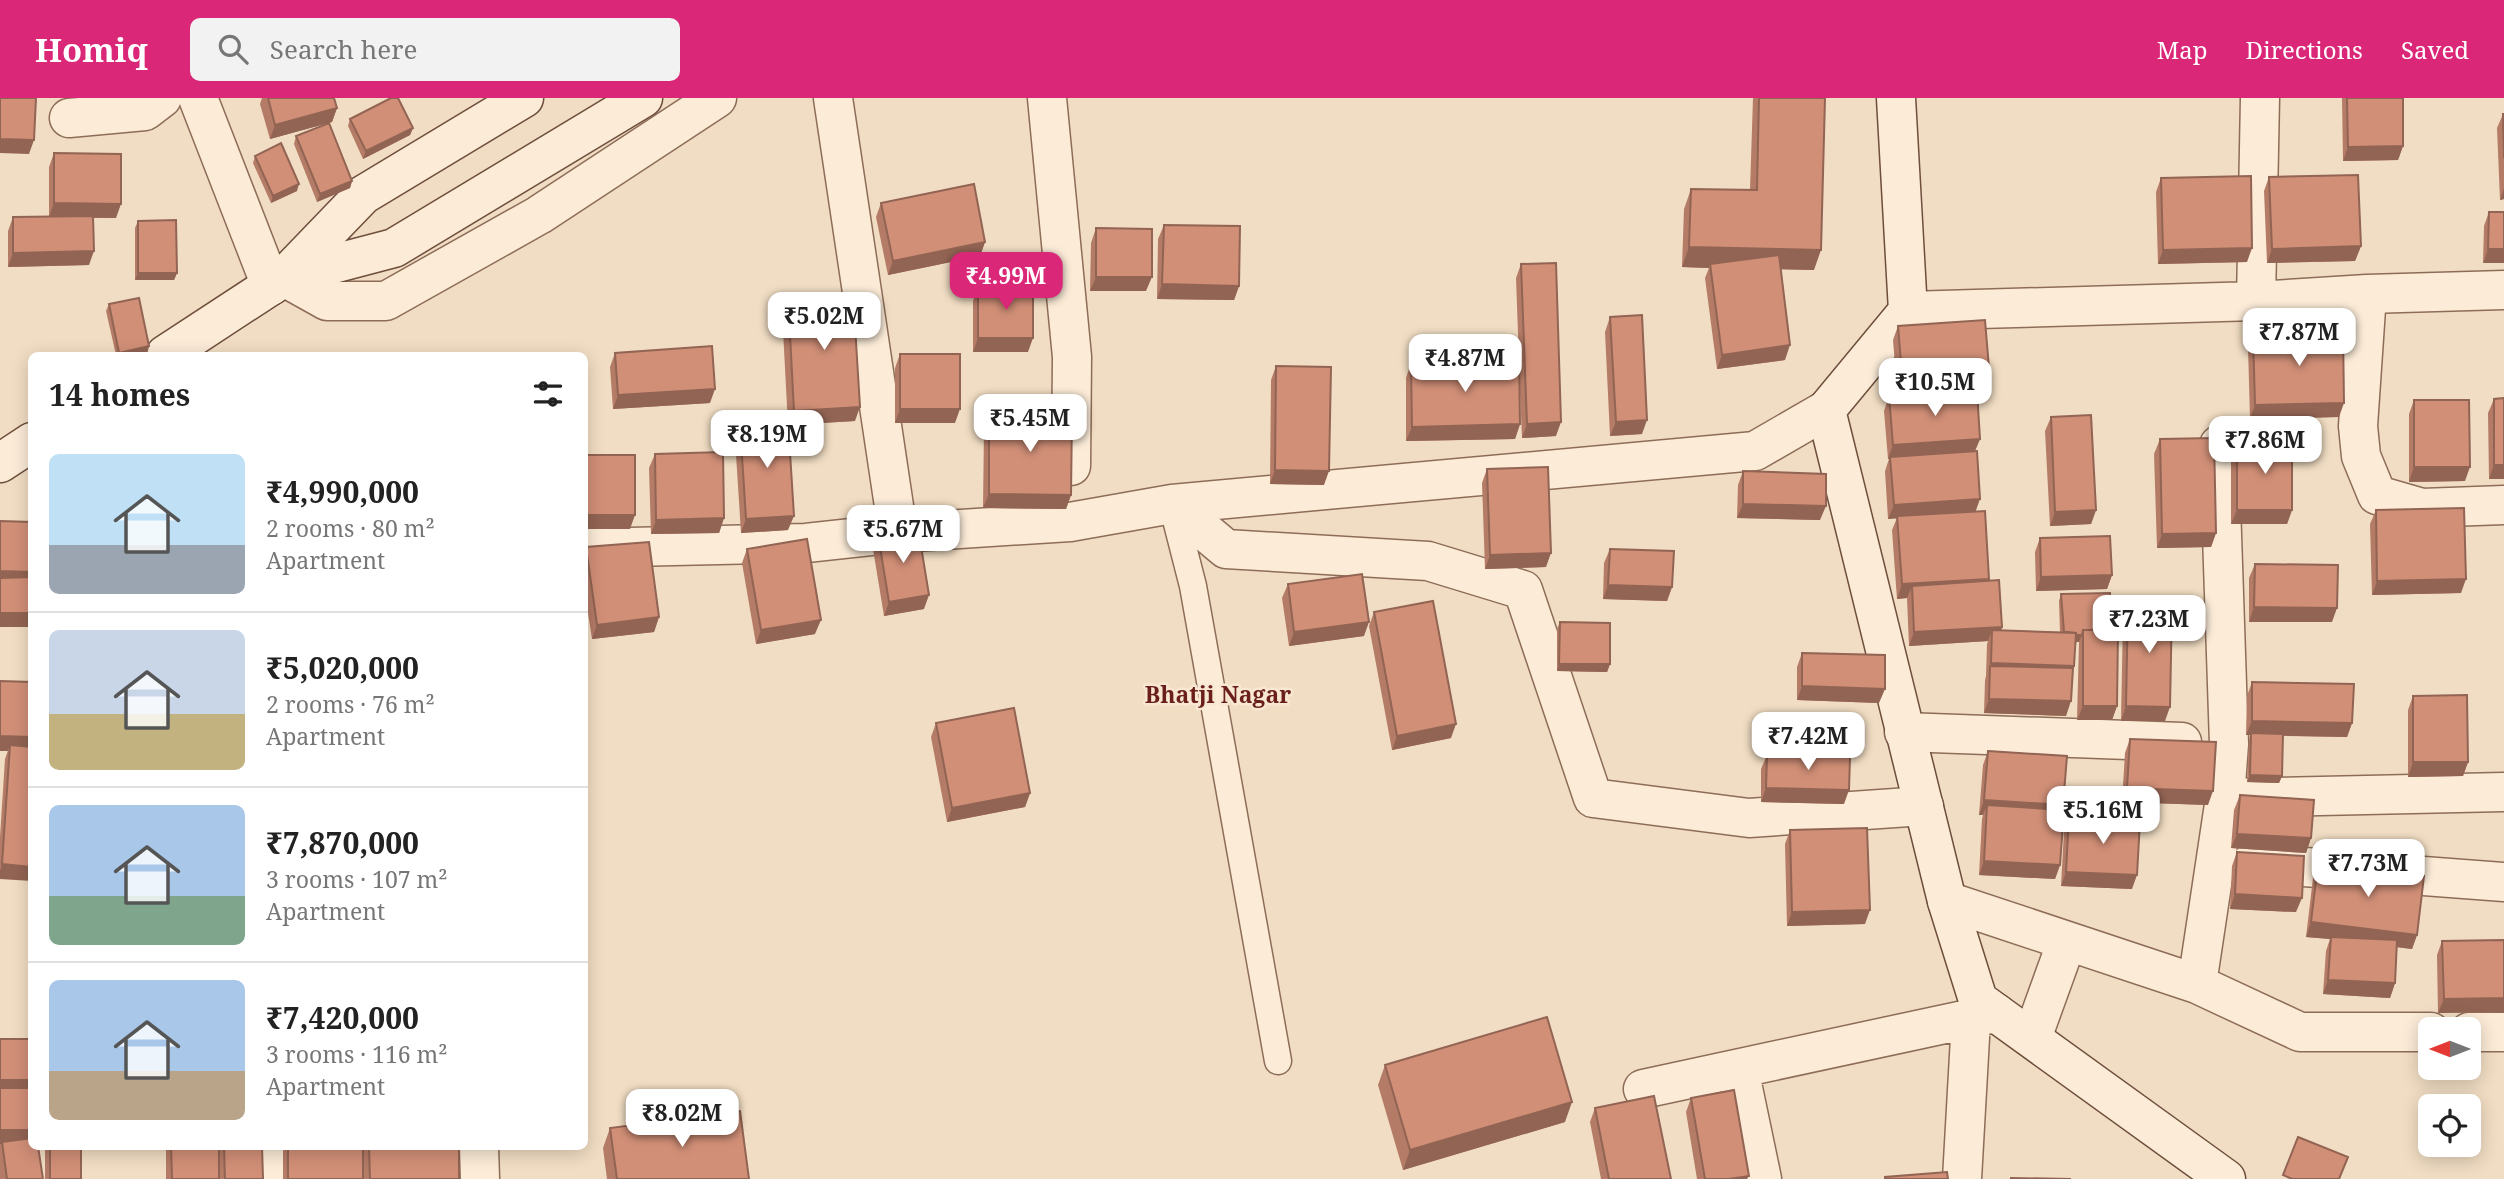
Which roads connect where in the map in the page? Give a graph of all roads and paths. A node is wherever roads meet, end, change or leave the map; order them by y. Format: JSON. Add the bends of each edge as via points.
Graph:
{"nodes":[{"id":1,"x":162,"y":98,"type":"edge"},
{"id":2,"x":198,"y":98,"type":"edge"},
{"id":3,"x":524,"y":98,"type":"edge"},
{"id":4,"x":643,"y":98,"type":"edge"},
{"id":5,"x":717,"y":98,"type":"edge"},
{"id":6,"x":833,"y":98,"type":"edge"},
{"id":7,"x":1047,"y":98,"type":"edge"},
{"id":8,"x":1896,"y":98,"type":"edge"},
{"id":9,"x":2260,"y":98,"type":"edge"},
{"id":10,"x":69,"y":118,"type":"dead end"},
{"id":11,"x":277,"y":282,"type":"junction"},
{"id":12,"x":2504,"y":289,"type":"edge"},
{"id":13,"x":2367,"y":293,"type":"junction"},
{"id":14,"x":2256,"y":301,"type":"junction"},
{"id":15,"x":1908,"y":312,"type":"junction"},
{"id":16,"x":170,"y":352,"type":"edge"},
{"id":17,"x":1826,"y":410,"type":"junction"},
{"id":18,"x":28,"y":445,"type":"edge"},
{"id":19,"x":2220,"y":445,"type":"dead end"},
{"id":20,"x":0,"y":463,"type":"edge"},
{"id":21,"x":1172,"y":504,"type":"junction"},
{"id":22,"x":2504,"y":505,"type":"edge"},
{"id":23,"x":1070,"y":523,"type":"junction"},
{"id":24,"x":898,"y":533,"type":"junction"},
{"id":25,"x":588,"y":548,"type":"edge"},
{"id":26,"x":1904,"y":732,"type":"junction"},
{"id":27,"x":2229,"y":744,"type":"junction"},
{"id":28,"x":2504,"y":792,"type":"edge"},
{"id":29,"x":2225,"y":798,"type":"junction"},
{"id":30,"x":1924,"y":806,"type":"junction"},
{"id":31,"x":2217,"y":860,"type":"junction"},
{"id":32,"x":2504,"y":882,"type":"edge"},
{"id":33,"x":1947,"y":901,"type":"junction"},
{"id":34,"x":2067,"y":941,"type":"junction"},
{"id":35,"x":2197,"y":984,"type":"junction"},
{"id":36,"x":1983,"y":1017,"type":"junction"},
{"id":37,"x":2418,"y":1032,"type":"edge"},
{"id":38,"x":2482,"y":1032,"type":"edge"},
{"id":39,"x":2504,"y":1032,"type":"edge"},
{"id":40,"x":2032,"y":1038,"type":"junction"},
{"id":41,"x":1278,"y":1061,"type":"dead end"},
{"id":42,"x":1739,"y":1069,"type":"junction"},
{"id":43,"x":1643,"y":1089,"type":"dead end"},
{"id":44,"x":274,"y":1150,"type":"edge"},
{"id":45,"x":480,"y":1150,"type":"edge"},
{"id":46,"x":275,"y":1179,"type":"edge"},
{"id":47,"x":480,"y":1179,"type":"edge"},
{"id":48,"x":1762,"y":1179,"type":"edge"},
{"id":49,"x":1962,"y":1179,"type":"edge"},
{"id":50,"x":2226,"y":1179,"type":"edge"}],
"edges":[{"from":1,"to":10,"type":"street","via":[[145,111]]},
{"from":2,"to":11,"type":"street"},
{"from":3,"to":11,"type":"street","via":[[362,195]]},
{"from":4,"to":11,"type":"street","via":[[394,248]]},
{"from":5,"to":11,"type":"street","via":[[539,215],[386,301],[327,301]]},
{"from":6,"to":24,"type":"street"},
{"from":7,"to":23,"type":"street","via":[[1072,357]]},
{"from":8,"to":15,"type":"street"},
{"from":9,"to":14,"type":"street"},
{"from":11,"to":16,"type":"street"},
{"from":12,"to":13,"type":"street"},
{"from":13,"to":14,"type":"street"},
{"from":13,"to":22,"type":"street","via":[[2358,426],[2361,456],[2377,495],[2422,508]]},
{"from":14,"to":15,"type":"street"},
{"from":15,"to":17,"type":"street"},
{"from":17,"to":21,"type":"street","via":[[1755,451]]},
{"from":17,"to":26,"type":"street"},
{"from":18,"to":20,"type":"street"},
{"from":19,"to":27,"type":"street"},
{"from":21,"to":23,"type":"street"},
{"from":21,"to":30,"type":"street","via":[[1226,549],[1428,561],[1523,590],[1593,798],[1749,818]]},
{"from":21,"to":41,"type":"lane","via":[[1193,586]]},
{"from":23,"to":24,"type":"street"},
{"from":24,"to":25,"type":"street","via":[[806,542]]},
{"from":26,"to":27,"type":"street"},
{"from":26,"to":30,"type":"street"},
{"from":27,"to":29,"type":"street"},
{"from":28,"to":29,"type":"street"},
{"from":29,"to":31,"type":"street"},
{"from":30,"to":33,"type":"street"},
{"from":31,"to":32,"type":"street"},
{"from":31,"to":35,"type":"street"},
{"from":33,"to":34,"type":"street"},
{"from":33,"to":36,"type":"street"},
{"from":34,"to":35,"type":"street"},
{"from":34,"to":40,"type":"street"},
{"from":35,"to":37,"type":"street","via":[[2300,1032]]},
{"from":36,"to":40,"type":"street"},
{"from":36,"to":42,"type":"street"},
{"from":36,"to":49,"type":"street"},
{"from":38,"to":39,"type":"street"},
{"from":40,"to":50,"type":"street"},
{"from":42,"to":43,"type":"street"},
{"from":42,"to":48,"type":"street"},
{"from":44,"to":46,"type":"street"},
{"from":45,"to":47,"type":"street"}]}
